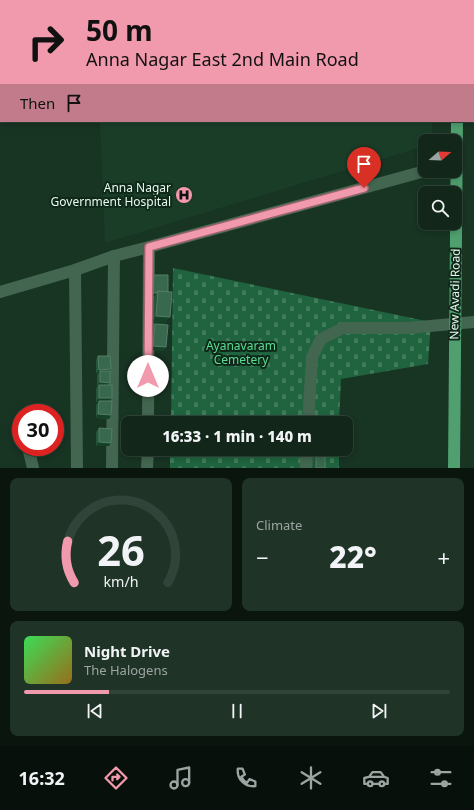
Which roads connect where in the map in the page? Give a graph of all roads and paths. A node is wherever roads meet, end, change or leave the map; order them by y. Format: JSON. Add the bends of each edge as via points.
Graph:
{"nodes":[{"id":1,"x":457,"y":122,"type":"edge"},
{"id":2,"x":457,"y":134,"type":"edge"},
{"id":3,"x":418,"y":173,"type":"edge"},
{"id":4,"x":456,"y":178,"type":"edge"},
{"id":5,"x":149,"y":247,"type":"junction"},
{"id":6,"x":114,"y":256,"type":"junction"},
{"id":7,"x":75,"y":270,"type":"junction"},
{"id":8,"x":0,"y":292,"type":"edge"},
{"id":9,"x":474,"y":322,"type":"edge"},
{"id":10,"x":455,"y":324,"type":"junction"},
{"id":11,"x":148,"y":416,"type":"edge"},
{"id":12,"x":308,"y":416,"type":"edge"},
{"id":13,"x":30,"y":456,"type":"edge"},
{"id":14,"x":148,"y":456,"type":"edge"},
{"id":15,"x":307,"y":456,"type":"edge"},
{"id":16,"x":33,"y":468,"type":"edge"},
{"id":17,"x":77,"y":468,"type":"edge"},
{"id":18,"x":112,"y":468,"type":"edge"},
{"id":19,"x":148,"y":468,"type":"edge"},
{"id":20,"x":306,"y":468,"type":"edge"},
{"id":21,"x":454,"y":468,"type":"edge"}],
"edges":[{"from":1,"to":2,"type":"main road","name":"New Avadi Road"},
{"from":3,"to":5,"type":"street"},
{"from":4,"to":10,"type":"main road","name":"New Avadi Road"},
{"from":5,"to":6,"type":"street"},
{"from":5,"to":11,"type":"street"},
{"from":6,"to":7,"type":"street"},
{"from":6,"to":18,"type":"street"},
{"from":7,"to":8,"type":"street"},
{"from":7,"to":17,"type":"street"},
{"from":9,"to":10,"type":"street"},
{"from":10,"to":12,"type":"street","via":[[408,328],[343,328],[321,339],[312,357]]},
{"from":10,"to":21,"type":"main road","name":"New Avadi Road"},
{"from":13,"to":16,"type":"street"},
{"from":14,"to":19,"type":"street"},
{"from":15,"to":20,"type":"street"}]}
